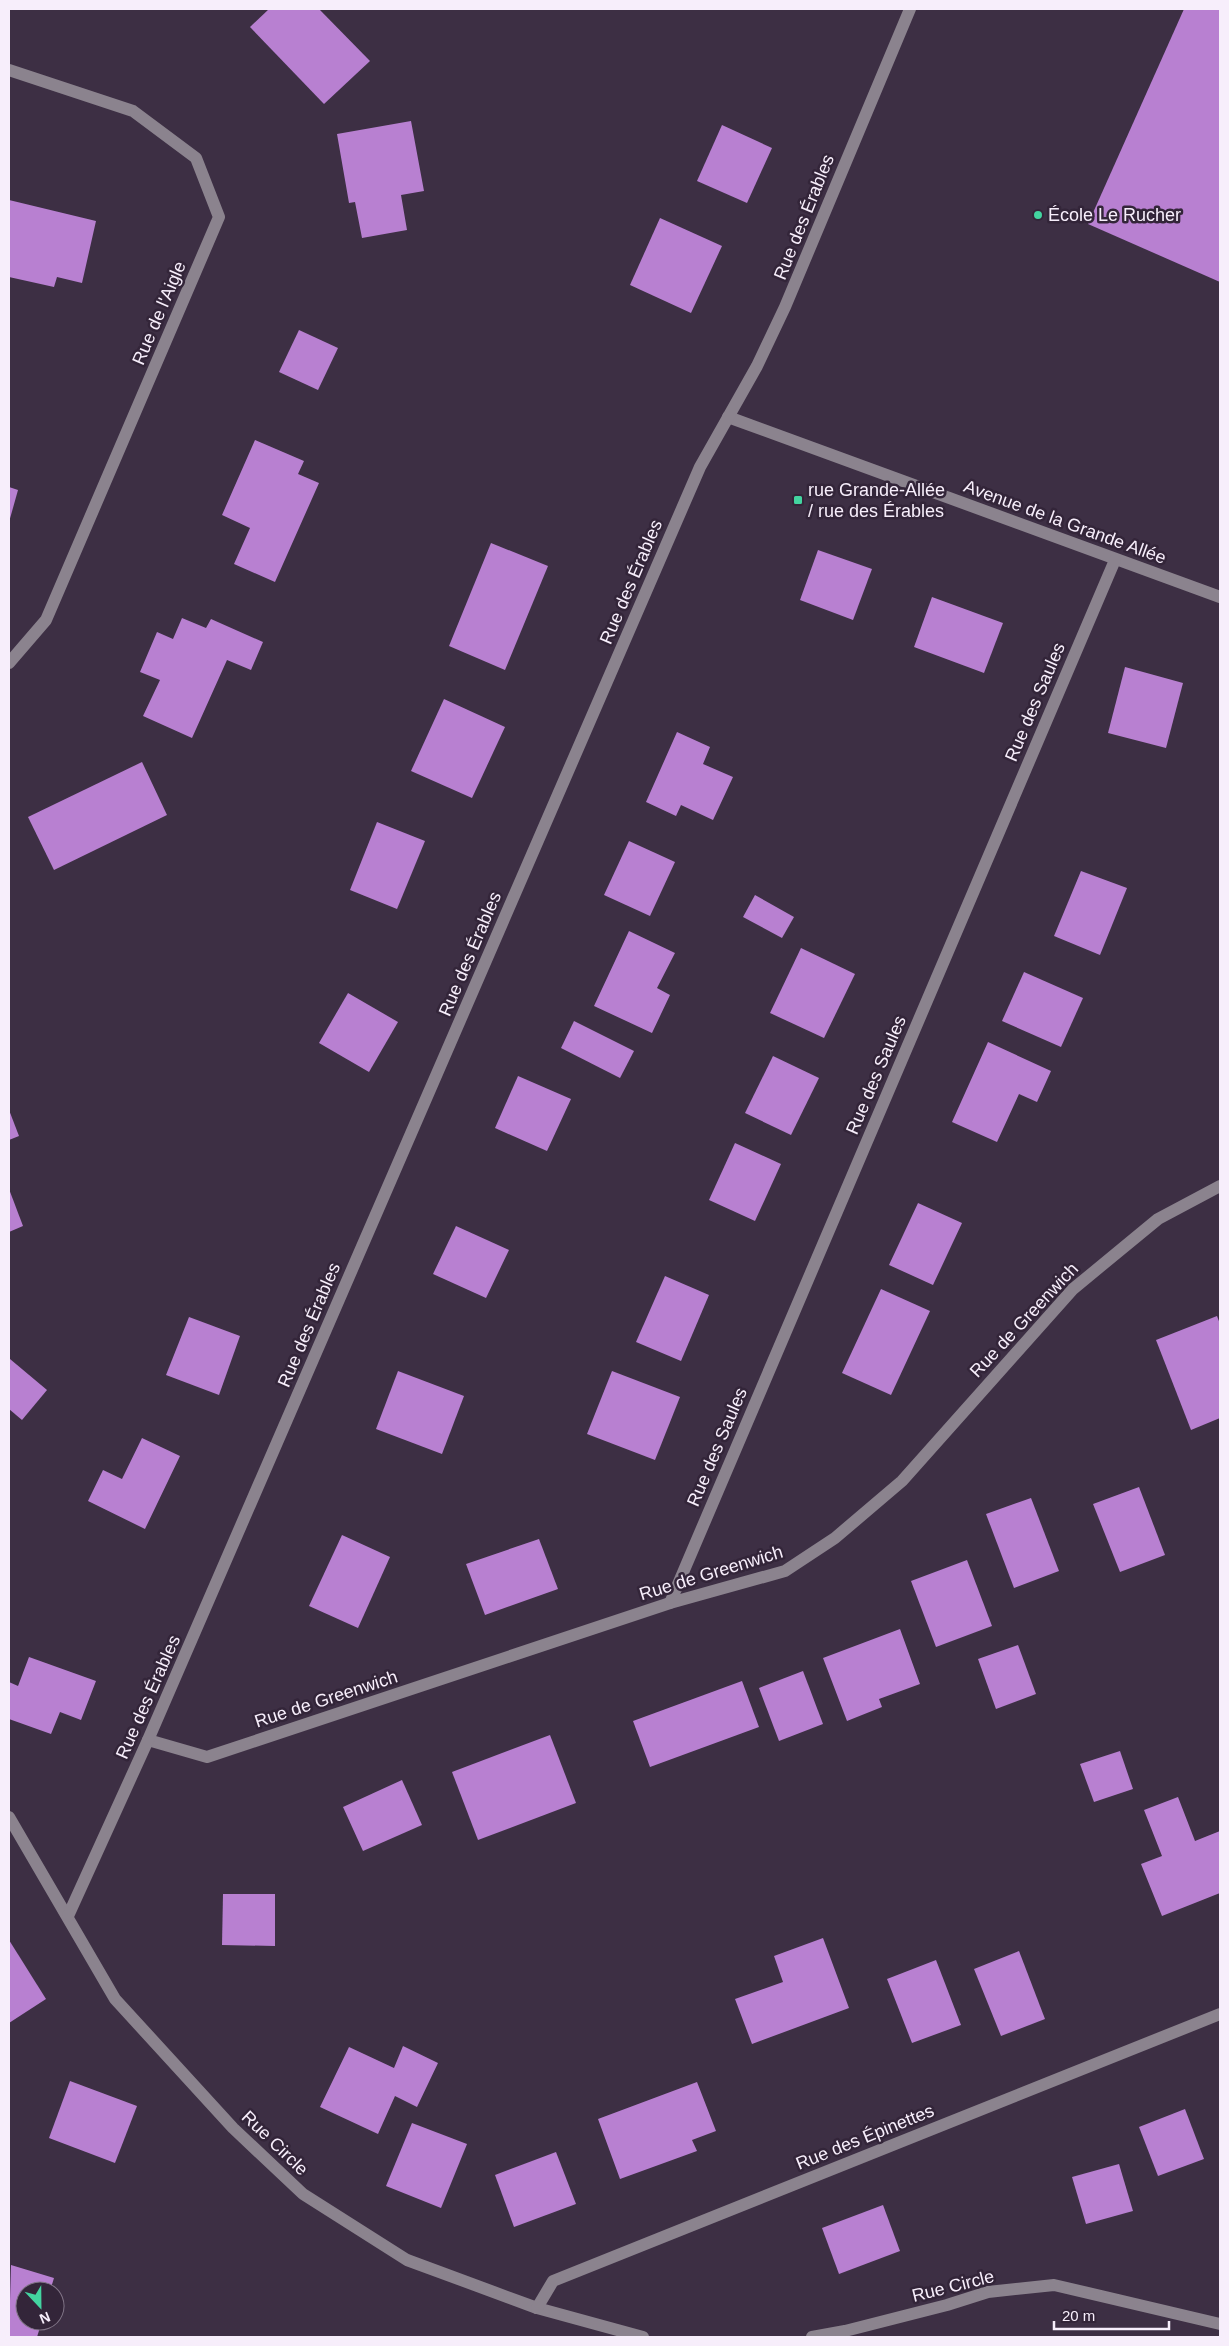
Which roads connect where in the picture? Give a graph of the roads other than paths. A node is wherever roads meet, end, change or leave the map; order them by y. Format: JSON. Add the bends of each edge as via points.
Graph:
{"nodes":[{"id":1,"x":910,"y":9,"type":"edge"},
{"id":2,"x":9,"y":70,"type":"edge"},
{"id":3,"x":728,"y":417,"type":"junction"},
{"id":4,"x":1115,"y":560,"type":"junction"},
{"id":5,"x":1220,"y":598,"type":"edge"},
{"id":6,"x":9,"y":663,"type":"edge"},
{"id":7,"x":1220,"y":1186,"type":"edge"},
{"id":8,"x":670,"y":1603,"type":"junction"},
{"id":9,"x":148,"y":1740,"type":"junction"},
{"id":10,"x":9,"y":1817,"type":"edge"},
{"id":11,"x":68,"y":1916,"type":"junction"},
{"id":12,"x":1220,"y":2014,"type":"edge"},
{"id":13,"x":537,"y":2308,"type":"junction"},
{"id":14,"x":1220,"y":2324,"type":"edge"},
{"id":15,"x":643,"y":2337,"type":"edge"},
{"id":16,"x":812,"y":2337,"type":"edge"}],
"edges":[{"from":1,"to":3,"type":"street","name":"Rue des Érables","via":[[785,307]]},
{"from":2,"to":6,"type":"street","name":"Rue de l'Aigle","via":[[134,112],[196,158],[219,217],[46,620]]},
{"from":3,"to":4,"type":"street","name":"Avenue de la Grande Allée"},
{"from":3,"to":9,"type":"street","name":"Rue des Érables","via":[[700,466]]},
{"from":4,"to":5,"type":"street","name":"Avenue de la Grande Allée"},
{"from":4,"to":8,"type":"street","name":"Rue des Saules"},
{"from":7,"to":8,"type":"street","name":"Rue de Greenwich","via":[[1158,1218],[1073,1289],[902,1481],[835,1538],[785,1572]]},
{"from":8,"to":9,"type":"street","name":"Rue de Greenwich","via":[[207,1756]]},
{"from":9,"to":11,"type":"street","name":"Rue des Érables"},
{"from":10,"to":11,"type":"street","name":"Rue Circle"},
{"from":11,"to":13,"type":"street","name":"Rue Circle","via":[[115,1999],[233,2128],[303,2194],[407,2260]]},
{"from":12,"to":13,"type":"street","name":"Rue des Épinettes","via":[[554,2281]]},
{"from":13,"to":15,"type":"street","name":"Rue Circle"},
{"from":14,"to":16,"type":"street","name":"Rue Circle","via":[[1054,2285],[988,2292]]}]}
